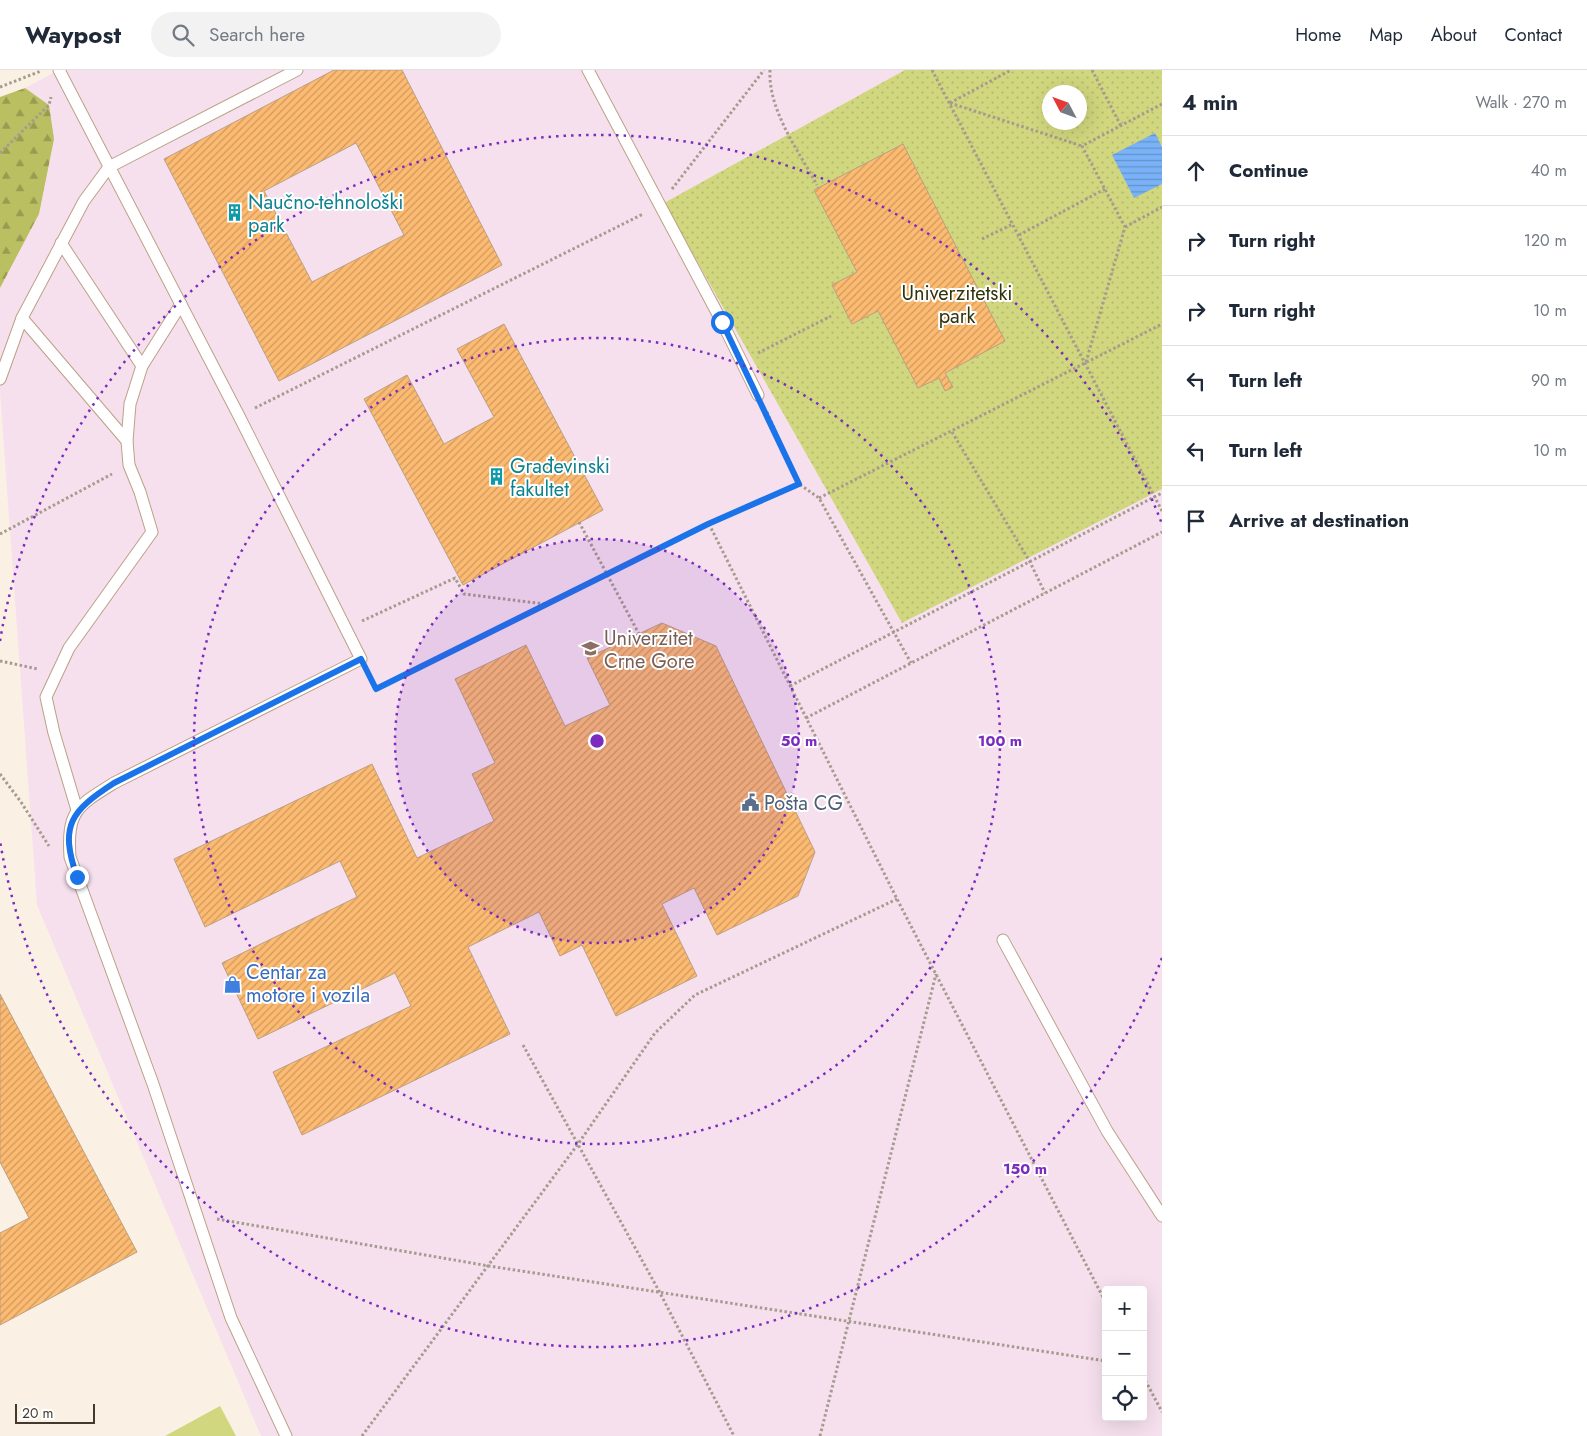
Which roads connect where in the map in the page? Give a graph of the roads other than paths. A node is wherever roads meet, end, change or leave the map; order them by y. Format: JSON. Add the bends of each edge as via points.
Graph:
{"nodes":[{"id":1,"x":59,"y":70,"type":"edge"},
{"id":2,"x":297,"y":70,"type":"edge"},
{"id":3,"x":588,"y":70,"type":"edge"},
{"id":4,"x":109,"y":167,"type":"junction"},
{"id":5,"x":61,"y":243,"type":"junction"},
{"id":6,"x":181,"y":304,"type":"junction"},
{"id":7,"x":22,"y":318,"type":"junction"},
{"id":8,"x":142,"y":366,"type":"junction"},
{"id":9,"x":0,"y":378,"type":"edge"},
{"id":10,"x":758,"y":395,"type":"road end"},
{"id":11,"x":127,"y":441,"type":"junction"},
{"id":12,"x":77,"y":810,"type":"junction"},
{"id":13,"x":1003,"y":940,"type":"dead end"},
{"id":14,"x":1162,"y":1216,"type":"edge"},
{"id":15,"x":286,"y":1436,"type":"edge"}],
"edges":[{"from":1,"to":4,"type":"lane"},
{"from":2,"to":4,"type":"lane"},
{"from":3,"to":10,"type":"lane"},
{"from":4,"to":5,"type":"lane","via":[[84,201]]},
{"from":4,"to":6,"type":"lane"},
{"from":5,"to":7,"type":"lane"},
{"from":5,"to":8,"type":"lane"},
{"from":6,"to":8,"type":"lane"},
{"from":6,"to":12,"type":"lane","via":[[361,659],[114,783]]},
{"from":7,"to":9,"type":"lane"},
{"from":7,"to":11,"type":"lane"},
{"from":8,"to":11,"type":"lane","via":[[130,404]]},
{"from":11,"to":12,"type":"lane","via":[[129,465],[152,532],[69,648],[46,697]]},
{"from":12,"to":15,"type":"lane","via":[[68,831],[70,857],[153,1084],[231,1318]]},
{"from":13,"to":14,"type":"lane","via":[[1108,1131]]}]}
